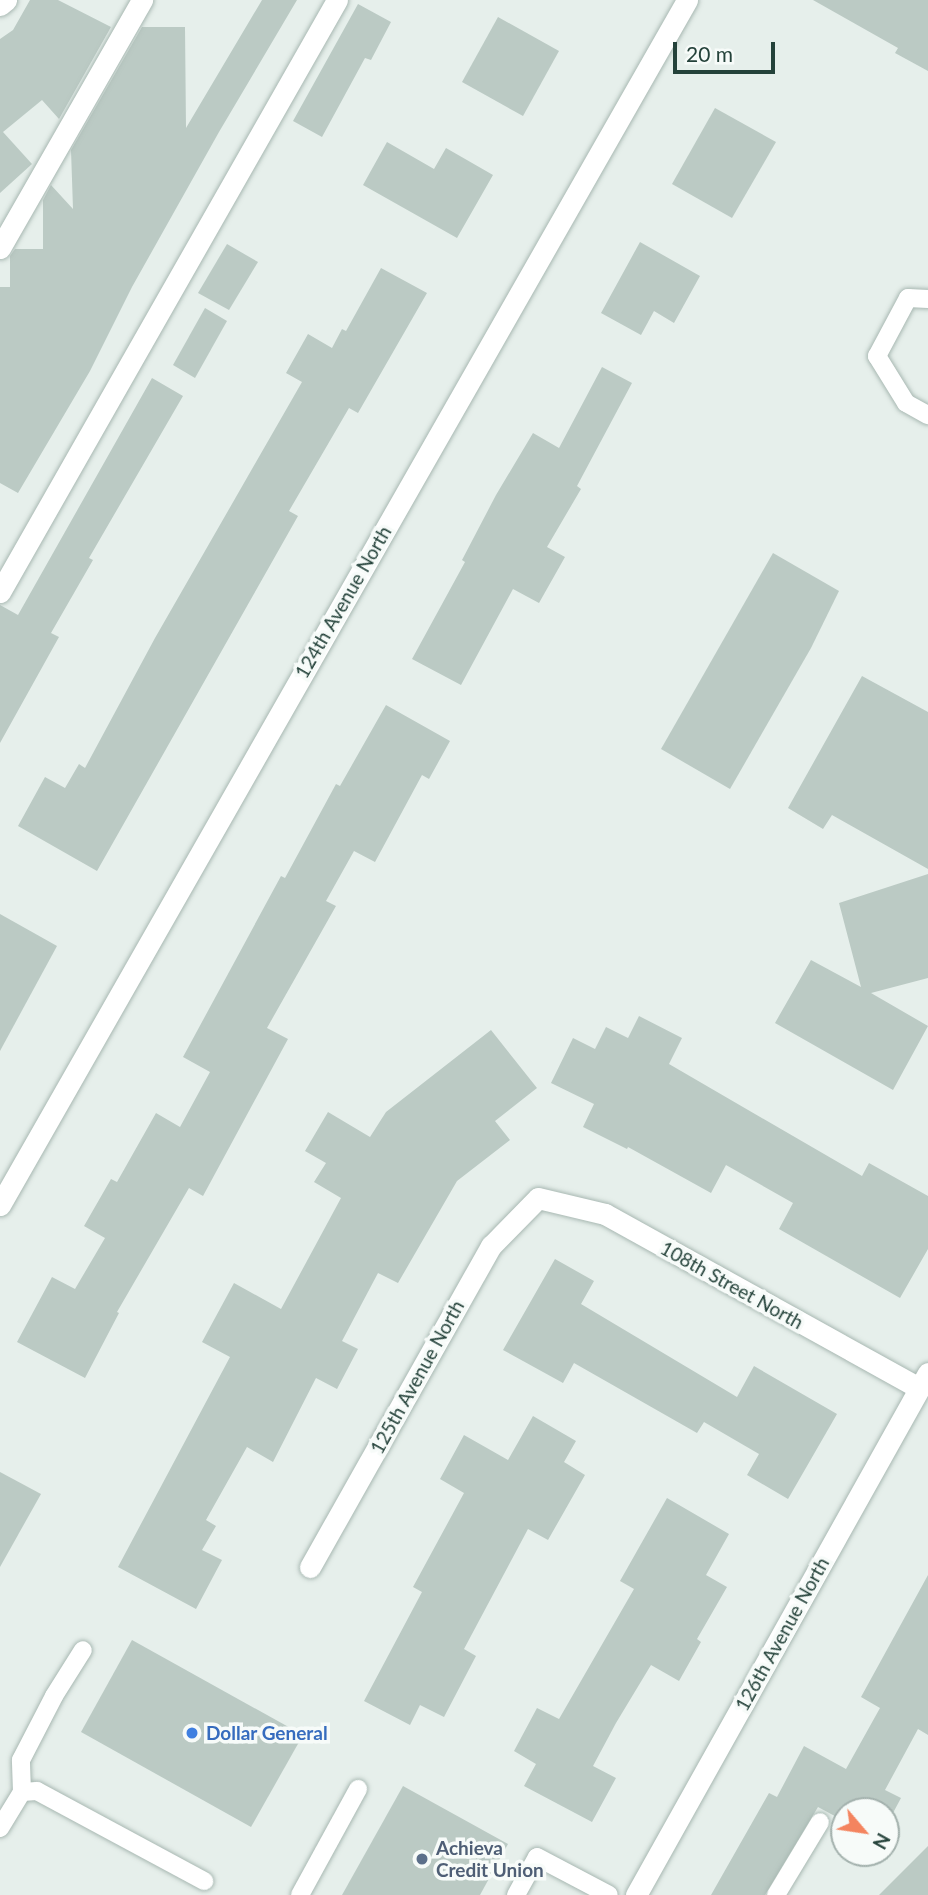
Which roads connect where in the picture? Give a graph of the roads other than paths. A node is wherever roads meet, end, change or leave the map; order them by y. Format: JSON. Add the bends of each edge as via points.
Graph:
{"nodes":[{"id":1,"x":6,"y":0,"type":"edge"},
{"id":2,"x":142,"y":0,"type":"edge"},
{"id":3,"x":337,"y":0,"type":"edge"},
{"id":4,"x":687,"y":0,"type":"edge"},
{"id":5,"x":0,"y":5,"type":"edge"},
{"id":6,"x":0,"y":248,"type":"edge"},
{"id":7,"x":928,"y":299,"type":"edge"},
{"id":8,"x":928,"y":415,"type":"edge"},
{"id":9,"x":0,"y":592,"type":"edge"},
{"id":10,"x":538,"y":1198,"type":"joint"},
{"id":11,"x":0,"y":1205,"type":"edge"},
{"id":12,"x":924,"y":1380,"type":"edge"},
{"id":13,"x":310,"y":1567,"type":"dead end"},
{"id":14,"x":83,"y":1650,"type":"dead end"},
{"id":15,"x":358,"y":1789,"type":"dead end"},
{"id":16,"x":22,"y":1792,"type":"junction"},
{"id":17,"x":820,"y":1822,"type":"dead end"},
{"id":18,"x":0,"y":1828,"type":"edge"},
{"id":19,"x":204,"y":1881,"type":"dead end"},
{"id":20,"x":300,"y":1895,"type":"edge"},
{"id":21,"x":516,"y":1895,"type":"edge"},
{"id":22,"x":609,"y":1895,"type":"edge"},
{"id":23,"x":636,"y":1895,"type":"edge"},
{"id":24,"x":776,"y":1895,"type":"edge"}],
"edges":[{"from":1,"to":5,"type":"street"},
{"from":2,"to":6,"type":"street"},
{"from":3,"to":9,"type":"street"},
{"from":4,"to":11,"type":"street","name":"124th Avenue North"},
{"from":7,"to":8,"type":"lane","via":[[908,298],[877,356],[906,403]]},
{"from":10,"to":12,"type":"street","name":"108th Street North","via":[[605,1214]]},
{"from":10,"to":13,"type":"street","name":"125th Avenue North","via":[[491,1246]]},
{"from":12,"to":23,"type":"street","name":"126th Avenue North"},
{"from":14,"to":16,"type":"lane","via":[[21,1760]]},
{"from":15,"to":20,"type":"lane"},
{"from":16,"to":18,"type":"lane"},
{"from":16,"to":19,"type":"lane","via":[[37,1791]]},
{"from":17,"to":24,"type":"lane"},
{"from":21,"to":22,"type":"lane","via":[[537,1857]]}]}
